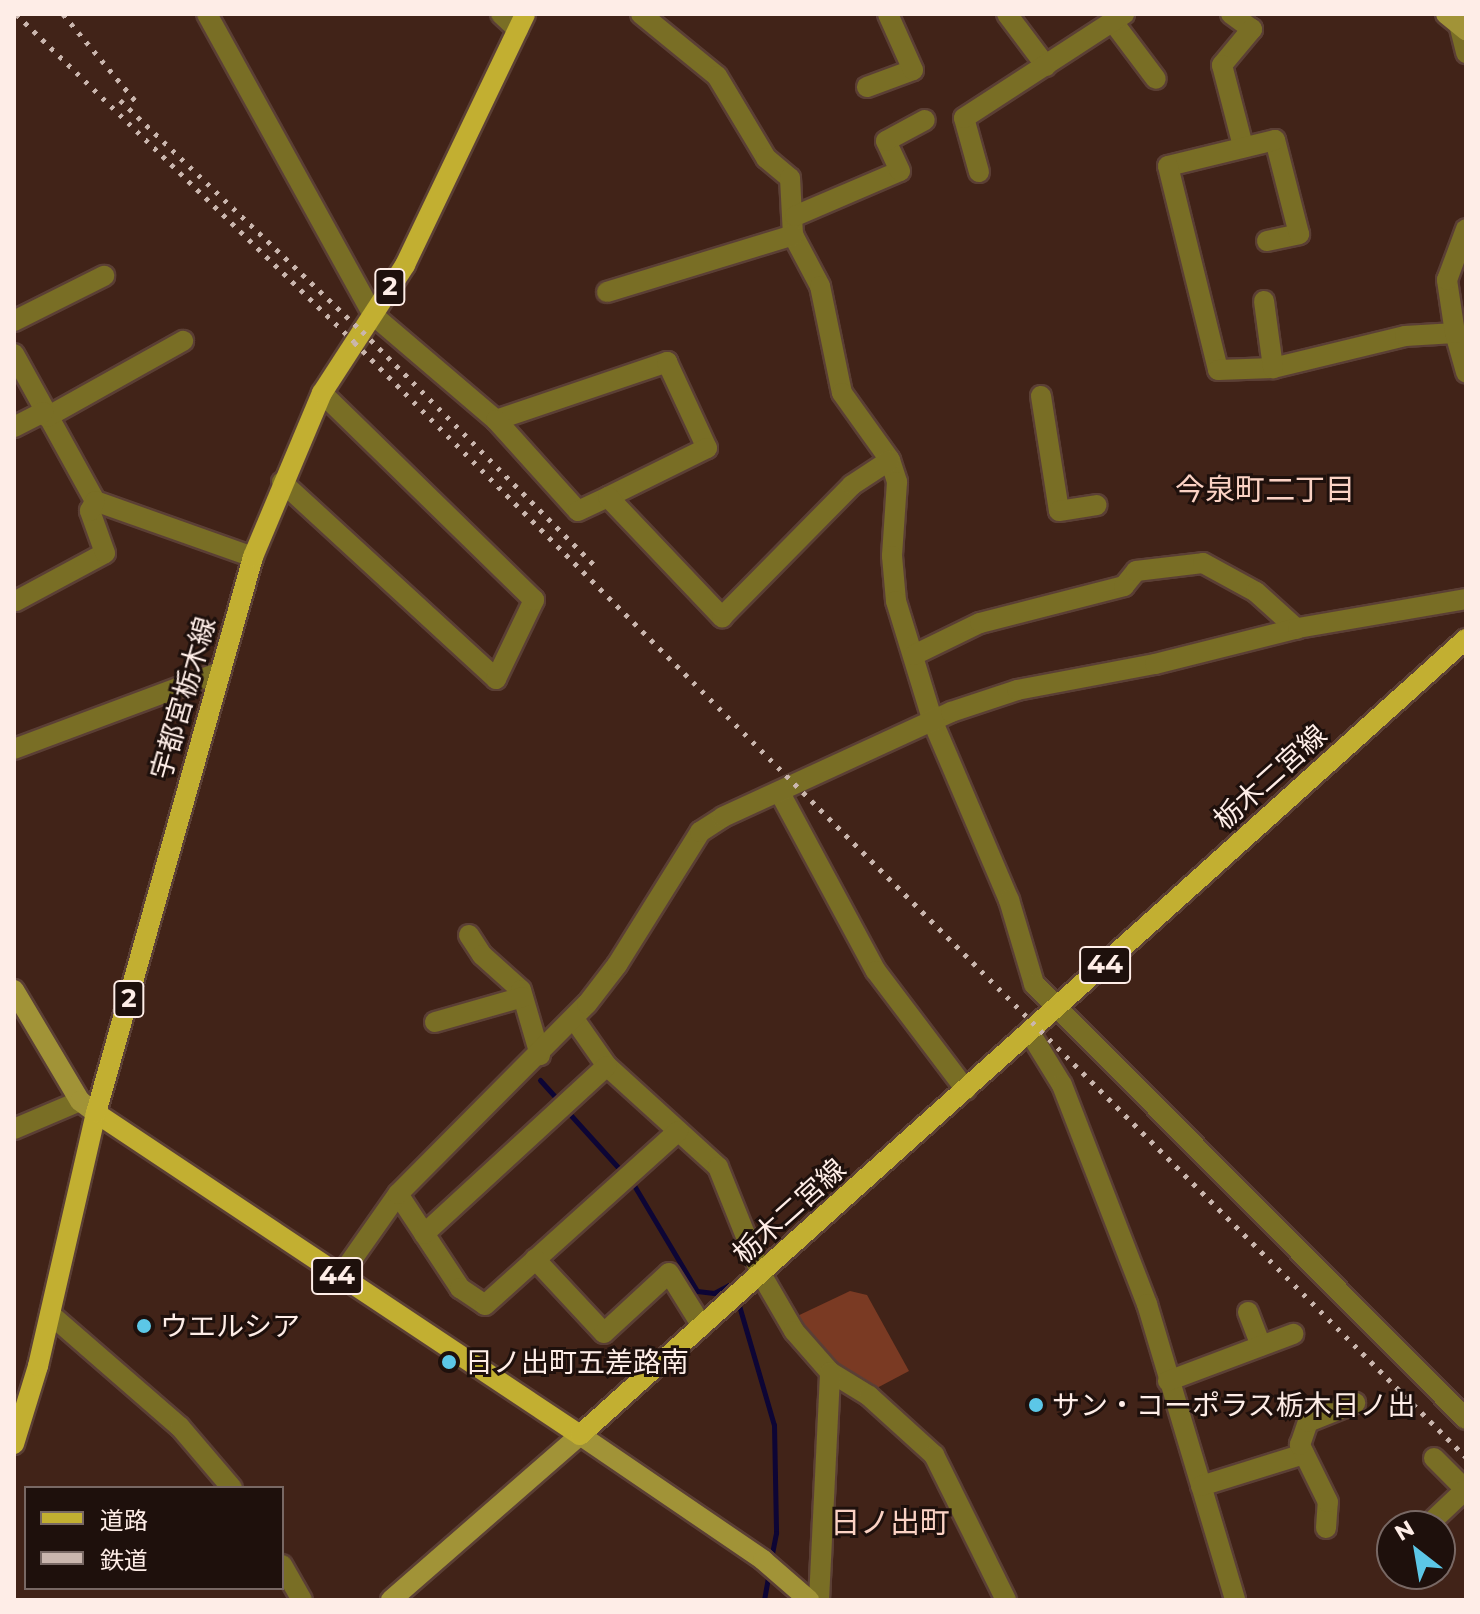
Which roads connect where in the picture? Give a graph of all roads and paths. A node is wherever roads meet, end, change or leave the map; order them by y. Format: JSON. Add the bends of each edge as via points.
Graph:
{"nodes":[{"id":1,"x":207,"y":14,"type":"edge"},
{"id":2,"x":501,"y":14,"type":"edge"},
{"id":3,"x":641,"y":14,"type":"edge"},
{"id":4,"x":888,"y":14,"type":"edge"},
{"id":5,"x":1007,"y":14,"type":"edge"},
{"id":6,"x":1231,"y":14,"type":"edge"},
{"id":7,"x":1118,"y":18,"type":"edge"},
{"id":8,"x":1455,"y":20,"type":"edge"},
{"id":9,"x":521,"y":22,"type":"edge"},
{"id":10,"x":1466,"y":53,"type":"edge"},
{"id":11,"x":1046,"y":66,"type":"junction"},
{"id":12,"x":1156,"y":79,"type":"dead end"},
{"id":13,"x":867,"y":87,"type":"dead end"},
{"id":14,"x":925,"y":120,"type":"dead end"},
{"id":15,"x":1243,"y":146,"type":"junction"},
{"id":16,"x":979,"y":172,"type":"dead end"},
{"id":17,"x":794,"y":226,"type":"junction"},
{"id":18,"x":1466,"y":229,"type":"edge"},
{"id":19,"x":1267,"y":241,"type":"dead end"},
{"id":20,"x":104,"y":276,"type":"dead end"},
{"id":21,"x":607,"y":292,"type":"dead end"},
{"id":22,"x":1264,"y":301,"type":"dead end"},
{"id":23,"x":1458,"y":309,"type":"edge"},
{"id":24,"x":373,"y":315,"type":"junction"},
{"id":25,"x":14,"y":321,"type":"edge"},
{"id":26,"x":1455,"y":333,"type":"junction"},
{"id":27,"x":183,"y":341,"type":"dead end"},
{"id":28,"x":14,"y":354,"type":"edge"},
{"id":29,"x":1273,"y":368,"type":"junction"},
{"id":30,"x":1466,"y":372,"type":"edge"},
{"id":31,"x":322,"y":393,"type":"junction"},
{"id":32,"x":1041,"y":396,"type":"dead end"},
{"id":33,"x":45,"y":414,"type":"junction"},
{"id":34,"x":496,"y":420,"type":"junction"},
{"id":35,"x":14,"y":427,"type":"edge"},
{"id":36,"x":890,"y":460,"type":"junction"},
{"id":37,"x":282,"y":482,"type":"junction"},
{"id":38,"x":608,"y":497,"type":"junction"},
{"id":39,"x":95,"y":501,"type":"junction"},
{"id":40,"x":1097,"y":505,"type":"dead end"},
{"id":41,"x":253,"y":557,"type":"junction"},
{"id":42,"x":1466,"y":599,"type":"edge"},
{"id":43,"x":16,"y":601,"type":"dead end"},
{"id":44,"x":1297,"y":629,"type":"junction"},
{"id":45,"x":1466,"y":639,"type":"edge"},
{"id":46,"x":914,"y":655,"type":"junction"},
{"id":47,"x":217,"y":673,"type":"junction"},
{"id":48,"x":933,"y":722,"type":"junction"},
{"id":49,"x":14,"y":749,"type":"edge"},
{"id":50,"x":780,"y":793,"type":"junction"},
{"id":51,"x":469,"y":935,"type":"dead end"},
{"id":52,"x":14,"y":990,"type":"edge"},
{"id":53,"x":523,"y":997,"type":"junction"},
{"id":54,"x":1055,"y":1010,"type":"junction"},
{"id":55,"x":574,"y":1019,"type":"junction"},
{"id":56,"x":435,"y":1022,"type":"dead end"},
{"id":57,"x":1030,"y":1033,"type":"junction"},
{"id":58,"x":540,"y":1055,"type":"junction"},
{"id":59,"x":607,"y":1066,"type":"junction"},
{"id":60,"x":966,"y":1090,"type":"junction"},
{"id":61,"x":88,"y":1107,"type":"junction"},
{"id":62,"x":14,"y":1129,"type":"edge"},
{"id":63,"x":678,"y":1131,"type":"junction"},
{"id":64,"x":398,"y":1194,"type":"junction"},
{"id":65,"x":424,"y":1234,"type":"junction"},
{"id":66,"x":535,"y":1259,"type":"junction"},
{"id":67,"x":761,"y":1274,"type":"junction"},
{"id":68,"x":339,"y":1278,"type":"junction"},
{"id":69,"x":1248,"y":1312,"type":"dead end"},
{"id":70,"x":50,"y":1314,"type":"junction"},
{"id":71,"x":702,"y":1326,"type":"junction"},
{"id":72,"x":1293,"y":1334,"type":"dead end"},
{"id":73,"x":1261,"y":1346,"type":"junction"},
{"id":74,"x":830,"y":1372,"type":"junction"},
{"id":75,"x":1168,"y":1381,"type":"junction"},
{"id":76,"x":1355,"y":1403,"type":"dead end"},
{"id":77,"x":1466,"y":1419,"type":"edge"},
{"id":78,"x":580,"y":1435,"type":"junction"},
{"id":79,"x":14,"y":1444,"type":"edge"},
{"id":80,"x":1304,"y":1454,"type":"junction"},
{"id":81,"x":1434,"y":1458,"type":"dead end"},
{"id":82,"x":230,"y":1486,"type":"edge"},
{"id":83,"x":1201,"y":1486,"type":"junction"},
{"id":84,"x":1466,"y":1490,"type":"edge"},
{"id":85,"x":1444,"y":1510,"type":"edge"},
{"id":86,"x":1326,"y":1528,"type":"dead end"},
{"id":87,"x":284,"y":1568,"type":"edge"},
{"id":88,"x":302,"y":1600,"type":"edge"},
{"id":89,"x":391,"y":1600,"type":"edge"},
{"id":90,"x":809,"y":1600,"type":"edge"},
{"id":91,"x":819,"y":1600,"type":"edge"},
{"id":92,"x":1006,"y":1600,"type":"edge"},
{"id":93,"x":1235,"y":1600,"type":"edge"}],
"edges":[{"from":1,"to":24,"type":"street"},
{"from":2,"to":9,"type":"street"},
{"from":3,"to":17,"type":"street","via":[[724,85],[766,158],[790,178]]},
{"from":4,"to":13,"type":"street","via":[[913,70]]},
{"from":5,"to":11,"type":"street"},
{"from":6,"to":15,"type":"street","via":[[1252,29],[1222,65]]},
{"from":7,"to":11,"type":"street"},
{"from":7,"to":12,"type":"street"},
{"from":8,"to":10,"type":"street"},
{"from":9,"to":24,"type":"main road","name":"宇都宮栃木線","number":"2","via":[[405,265]]},
{"from":11,"to":16,"type":"street","via":[[964,118]]},
{"from":14,"to":17,"type":"street","via":[[886,141],[900,171]]},
{"from":15,"to":19,"type":"street","via":[[1275,140],[1299,234]]},
{"from":15,"to":29,"type":"street","via":[[1168,166],[1218,370]]},
{"from":17,"to":21,"type":"street"},
{"from":17,"to":36,"type":"street","via":[[820,286],[842,393]]},
{"from":18,"to":23,"type":"street","via":[[1447,280]]},
{"from":20,"to":25,"type":"street"},
{"from":22,"to":29,"type":"street"},
{"from":23,"to":26,"type":"street"},
{"from":24,"to":31,"type":"main road","name":"宇都宮栃木線","number":"2"},
{"from":24,"to":34,"type":"street"},
{"from":26,"to":29,"type":"street","via":[[1405,336]]},
{"from":26,"to":30,"type":"street"},
{"from":27,"to":33,"type":"street"},
{"from":28,"to":33,"type":"street"},
{"from":31,"to":37,"type":"main road","name":"宇都宮栃木線","number":"2"},
{"from":31,"to":37,"type":"street","via":[[534,600],[496,679]]},
{"from":32,"to":40,"type":"street","via":[[1059,511]]},
{"from":33,"to":35,"type":"street"},
{"from":33,"to":39,"type":"street"},
{"from":34,"to":38,"type":"street","via":[[578,511]]},
{"from":34,"to":38,"type":"street","via":[[667,362],[707,448]]},
{"from":36,"to":38,"type":"street","via":[[852,485],[722,617]]},
{"from":36,"to":46,"type":"street","via":[[897,482],[892,556],[896,601]]},
{"from":37,"to":41,"type":"main road","name":"宇都宮栃木線","number":"2"},
{"from":39,"to":41,"type":"street"},
{"from":39,"to":43,"type":"street","via":[[90,511],[105,553]]},
{"from":41,"to":47,"type":"main road","name":"宇都宮栃木線","number":"2"},
{"from":42,"to":44,"type":"street"},
{"from":44,"to":46,"type":"street","via":[[1256,592],[1203,563],[1136,571],[1124,586],[980,623]]},
{"from":44,"to":48,"type":"street","via":[[1017,690]]},
{"from":45,"to":54,"type":"main road","name":"栃木二宮線","number":"44"},
{"from":46,"to":48,"type":"street"},
{"from":47,"to":49,"type":"street"},
{"from":47,"to":61,"type":"main road","name":"宇都宮栃木線","number":"2"},
{"from":48,"to":50,"type":"street"},
{"from":48,"to":54,"type":"street","via":[[1009,900],[1026,967]]},
{"from":50,"to":55,"type":"street","via":[[700,832],[617,965]]},
{"from":50,"to":60,"type":"street","via":[[876,971]]},
{"from":51,"to":53,"type":"street"},
{"from":52,"to":61,"type":"street"},
{"from":53,"to":56,"type":"street"},
{"from":53,"to":58,"type":"street"},
{"from":54,"to":57,"type":"main road","name":"栃木二宮線","number":"44"},
{"from":54,"to":77,"type":"street"},
{"from":55,"to":58,"type":"street"},
{"from":55,"to":59,"type":"street"},
{"from":57,"to":60,"type":"main road","name":"栃木二宮線","number":"44"},
{"from":57,"to":75,"type":"street","via":[[1062,1085],[1147,1304]]},
{"from":58,"to":64,"type":"street"},
{"from":59,"to":63,"type":"street"},
{"from":59,"to":65,"type":"street"},
{"from":60,"to":67,"type":"main road","name":"栃木二宮線","number":"44"},
{"from":61,"to":62,"type":"street"},
{"from":61,"to":68,"type":"main road","number":"44"},
{"from":61,"to":70,"type":"main road","name":"宇都宮栃木線","number":"2"},
{"from":63,"to":66,"type":"street"},
{"from":63,"to":67,"type":"street","via":[[718,1167]]},
{"from":64,"to":65,"type":"street"},
{"from":64,"to":68,"type":"street"},
{"from":65,"to":66,"type":"street","via":[[460,1288],[485,1305]]},
{"from":66,"to":71,"type":"street","via":[[604,1333],[669,1273]]},
{"from":67,"to":71,"type":"main road","name":"栃木二宮線","number":"44"},
{"from":67,"to":74,"type":"street","via":[[794,1331]]},
{"from":68,"to":78,"type":"main road","number":"44"},
{"from":69,"to":73,"type":"street"},
{"from":70,"to":79,"type":"main road","name":"宇都宮栃木線","number":"2"},
{"from":70,"to":82,"type":"street","via":[[180,1427]]},
{"from":71,"to":78,"type":"main road","name":"栃木二宮線","number":"44"},
{"from":72,"to":73,"type":"street"},
{"from":73,"to":75,"type":"street"},
{"from":74,"to":91,"type":"street"},
{"from":74,"to":92,"type":"street","via":[[869,1396],[934,1455]]},
{"from":75,"to":83,"type":"street"},
{"from":76,"to":80,"type":"street","via":[[1308,1422],[1300,1445]]},
{"from":78,"to":89,"type":"street"},
{"from":78,"to":90,"type":"street","via":[[763,1560]]},
{"from":80,"to":83,"type":"street"},
{"from":80,"to":86,"type":"street","via":[[1328,1502]]},
{"from":81,"to":84,"type":"street"},
{"from":83,"to":93,"type":"street"},
{"from":84,"to":85,"type":"street"},
{"from":87,"to":88,"type":"street"}]}
